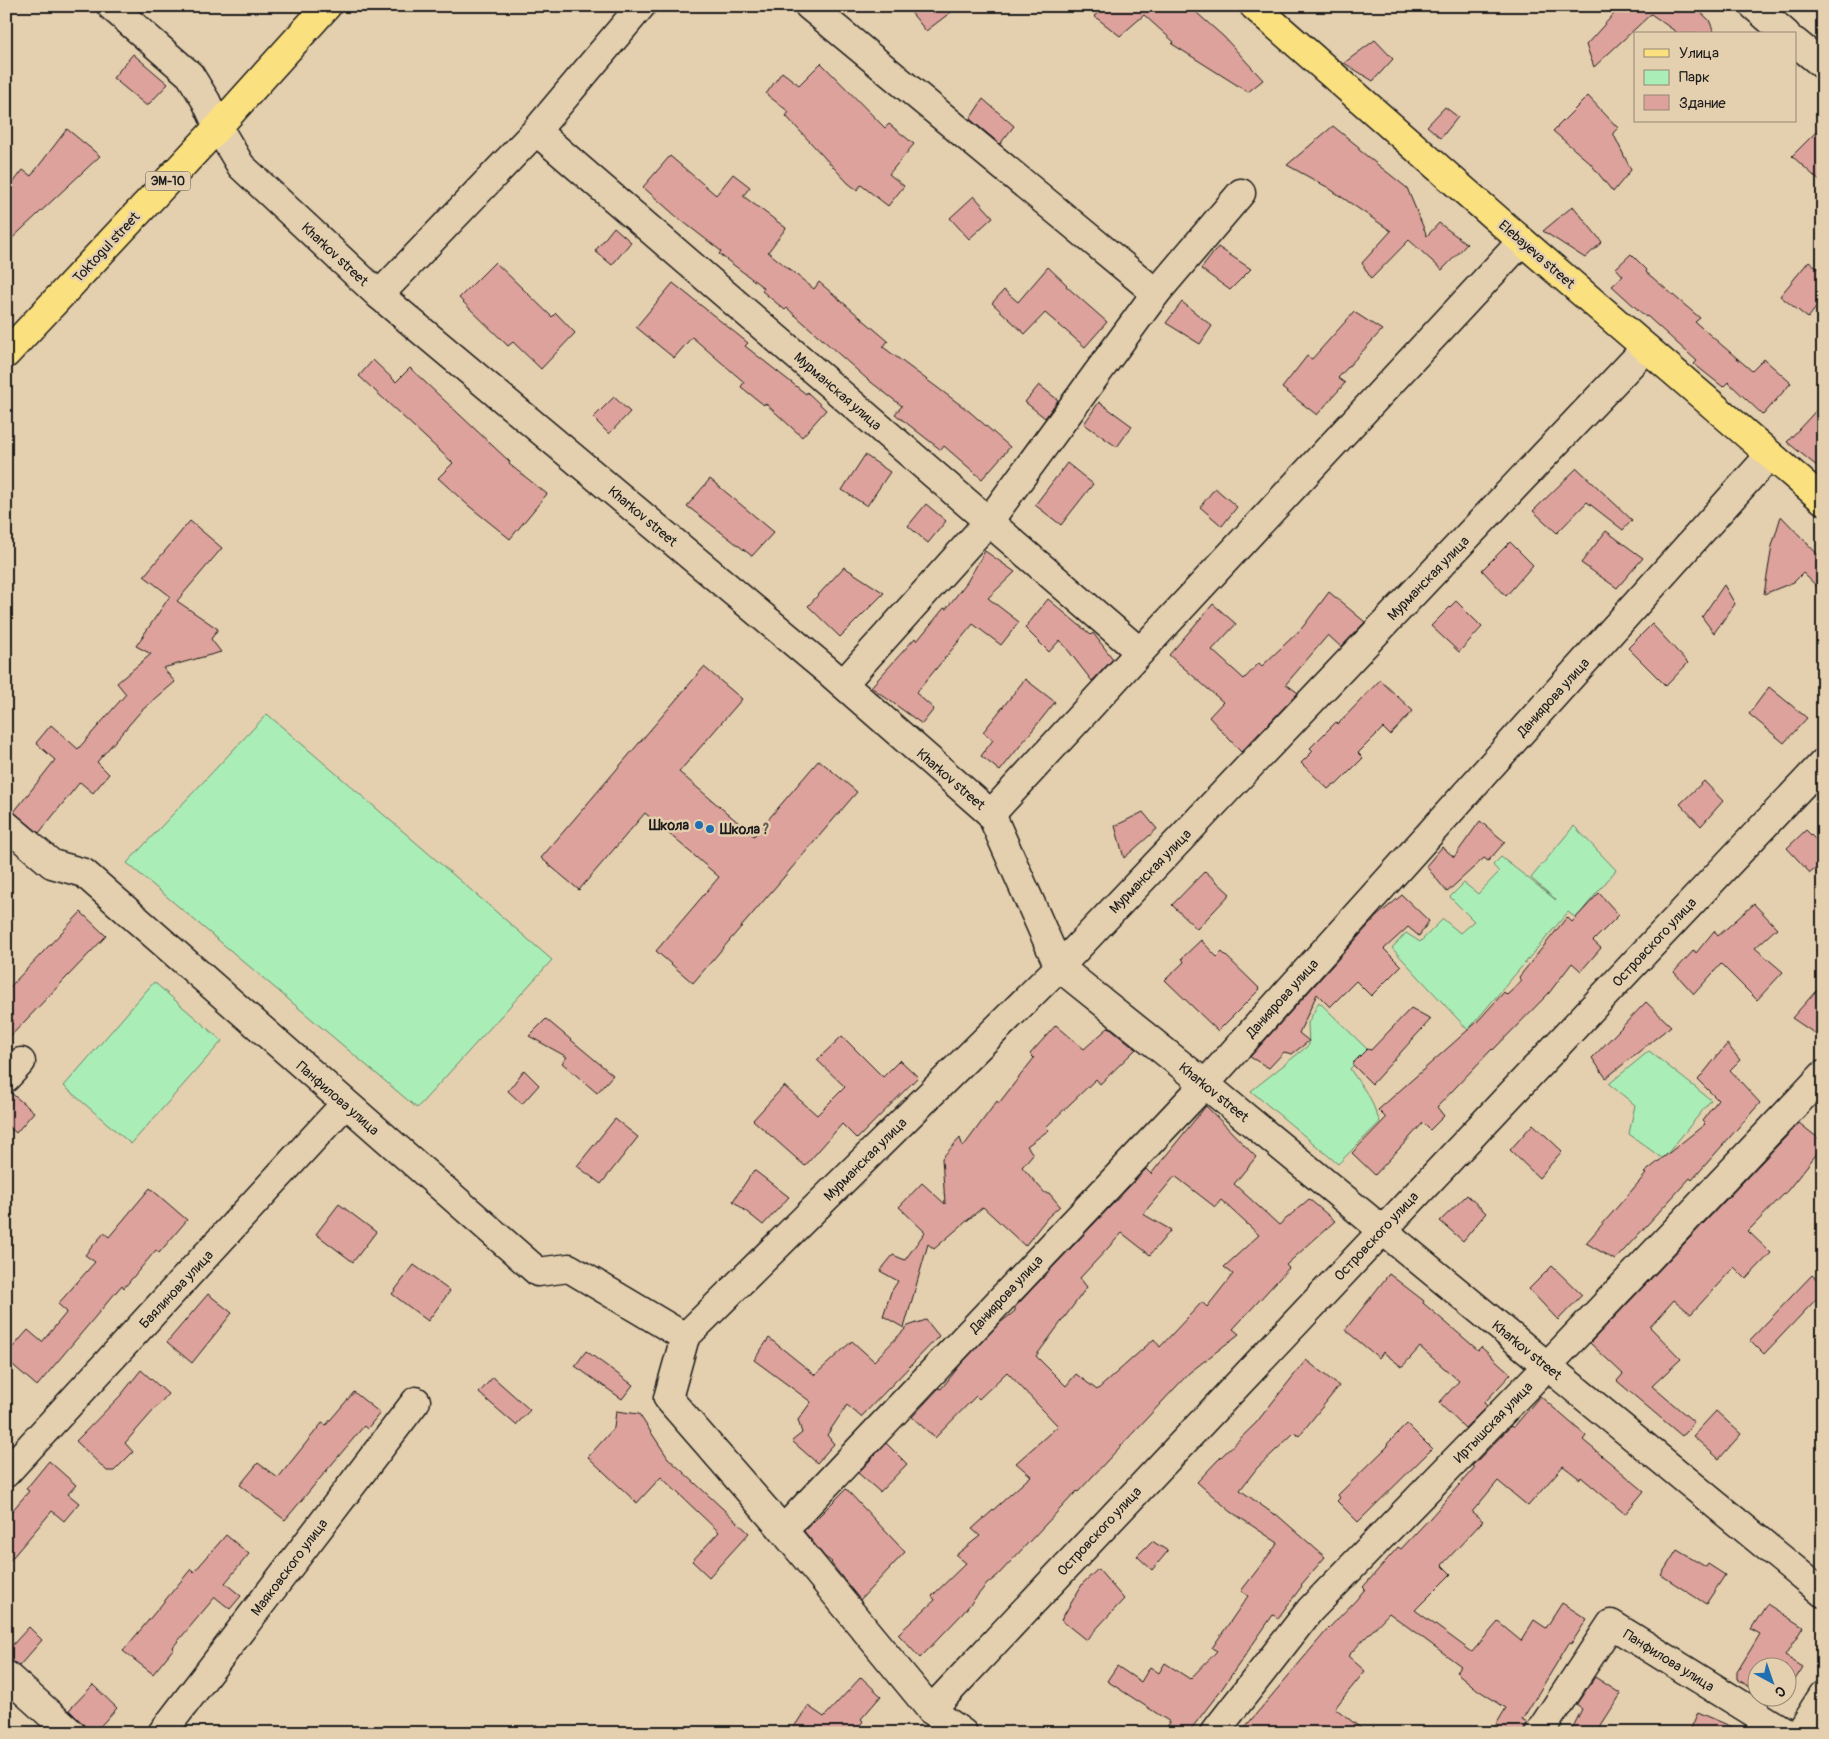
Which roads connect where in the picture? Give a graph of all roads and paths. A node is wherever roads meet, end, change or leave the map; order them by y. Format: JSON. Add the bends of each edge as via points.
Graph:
{"nodes":[{"id":1,"x":111,"y":6,"type":"edge"},
{"id":2,"x":327,"y":6,"type":"edge"},
{"id":3,"x":641,"y":6,"type":"edge"},
{"id":4,"x":809,"y":6,"type":"edge"},
{"id":5,"x":1254,"y":6,"type":"edge"},
{"id":6,"x":1754,"y":6,"type":"edge"},
{"id":7,"x":1784,"y":32,"type":"edge"},
{"id":8,"x":1796,"y":43,"type":"edge"},
{"id":9,"x":1820,"y":58,"type":"edge"},
{"id":10,"x":218,"y":127,"type":"junction"},
{"id":11,"x":536,"y":131,"type":"junction"},
{"id":12,"x":1241,"y":194,"type":"dead end"},
{"id":13,"x":1522,"y":241,"type":"junction"},
{"id":14,"x":1156,"y":293,"type":"junction"},
{"id":15,"x":379,"y":295,"type":"junction"},
{"id":16,"x":1646,"y":348,"type":"junction"},
{"id":17,"x":6,"y":354,"type":"edge"},
{"id":18,"x":1770,"y":455,"type":"junction"},
{"id":19,"x":1823,"y":500,"type":"edge"},
{"id":20,"x":989,"y":521,"type":"junction"},
{"id":21,"x":1140,"y":652,"type":"junction"},
{"id":22,"x":843,"y":684,"type":"junction"},
{"id":23,"x":1823,"y":763,"type":"edge"},
{"id":24,"x":991,"y":814,"type":"junction"},
{"id":25,"x":6,"y":825,"type":"edge"},
{"id":26,"x":1059,"y":967,"type":"junction"},
{"id":27,"x":1823,"y":1075,"type":"edge"},
{"id":28,"x":1205,"y":1084,"type":"junction"},
{"id":29,"x":345,"y":1104,"type":"junction"},
{"id":30,"x":1382,"y":1230,"type":"junction"},
{"id":31,"x":685,"y":1338,"type":"junction"},
{"id":32,"x":1547,"y":1366,"type":"junction"},
{"id":33,"x":416,"y":1401,"type":"dead end"},
{"id":34,"x":6,"y":1473,"type":"edge"},
{"id":35,"x":783,"y":1530,"type":"junction"},
{"id":36,"x":1823,"y":1593,"type":"edge"},
{"id":37,"x":6,"y":1675,"type":"edge"},
{"id":38,"x":1823,"y":1695,"type":"edge"},
{"id":39,"x":930,"y":1710,"type":"junction"},
{"id":40,"x":71,"y":1733,"type":"edge"},
{"id":41,"x":162,"y":1733,"type":"edge"},
{"id":42,"x":963,"y":1733,"type":"edge"},
{"id":43,"x":1214,"y":1733,"type":"edge"},
{"id":44,"x":1539,"y":1733,"type":"edge"},
{"id":45,"x":1787,"y":1733,"type":"edge"},
{"id":46,"x":1799,"y":1733,"type":"edge"}],
"edges":[{"from":1,"to":10,"type":"street","name":"Kharkov street","via":[[190,74]]},
{"from":2,"to":10,"type":"main road","name":"Toktogul street","number":"ЭМ-10"},
{"from":3,"to":11,"type":"street"},
{"from":4,"to":14,"type":"street"},
{"from":5,"to":13,"type":"main road","name":"Elebayeva street"},
{"from":6,"to":7,"type":"street"},
{"from":8,"to":9,"type":"street"},
{"from":10,"to":15,"type":"street","name":"Kharkov street","via":[[241,166]]},
{"from":10,"to":17,"type":"main road","name":"Toktogul street","number":"ЭМ-10"},
{"from":11,"to":15,"type":"street"},
{"from":11,"to":20,"type":"street","name":"Мурманская улица"},
{"from":12,"to":14,"type":"street"},
{"from":13,"to":16,"type":"main road","name":"Elebayeva street"},
{"from":13,"to":21,"type":"street"},
{"from":14,"to":20,"type":"street"},
{"from":15,"to":22,"type":"street","name":"Kharkov street"},
{"from":16,"to":18,"type":"main road","name":"Elebayeva street"},
{"from":16,"to":26,"type":"street","name":"Мурманская улица"},
{"from":18,"to":19,"type":"main road","name":"Elebayeva street"},
{"from":18,"to":28,"type":"street","name":"Даниярова улица"},
{"from":20,"to":21,"type":"street","name":"Мурманская улица"},
{"from":20,"to":22,"type":"street"},
{"from":21,"to":24,"type":"street"},
{"from":22,"to":24,"type":"street","name":"Kharkov street"},
{"from":23,"to":30,"type":"street","name":"Островского улица"},
{"from":24,"to":26,"type":"street","name":"Kharkov street"},
{"from":25,"to":29,"type":"street","name":"Панфилова улица","via":[[52,864],[84,873]]},
{"from":26,"to":28,"type":"street","name":"Kharkov street"},
{"from":26,"to":31,"type":"street","name":"Мурманская улица"},
{"from":27,"to":32,"type":"street","name":"Иртышская улица"},
{"from":28,"to":30,"type":"street","name":"Kharkov street"},
{"from":28,"to":35,"type":"street","name":"Даниярова улица"},
{"from":29,"to":31,"type":"street","name":"Панфилова улица","via":[[538,1272],[570,1268]]},
{"from":29,"to":34,"type":"street","name":"Баялинова улица"},
{"from":30,"to":32,"type":"street","name":"Kharkov street"},
{"from":30,"to":39,"type":"street","name":"Островского улица"},
{"from":31,"to":35,"type":"street","name":"Мурманская улица","via":[[668,1398]]},
{"from":32,"to":36,"type":"street","name":"Kharkov street"},
{"from":32,"to":43,"type":"street","name":"Иртышская улица","via":[[1310,1610]]},
{"from":33,"to":41,"type":"street","name":"Маяковского улица"},
{"from":35,"to":39,"type":"street"},
{"from":37,"to":40,"type":"street"},
{"from":38,"to":46,"type":"street"},
{"from":39,"to":42,"type":"street"},
{"from":44,"to":45,"type":"street","name":"Панфилова улица","via":[[1612,1624]]}]}
